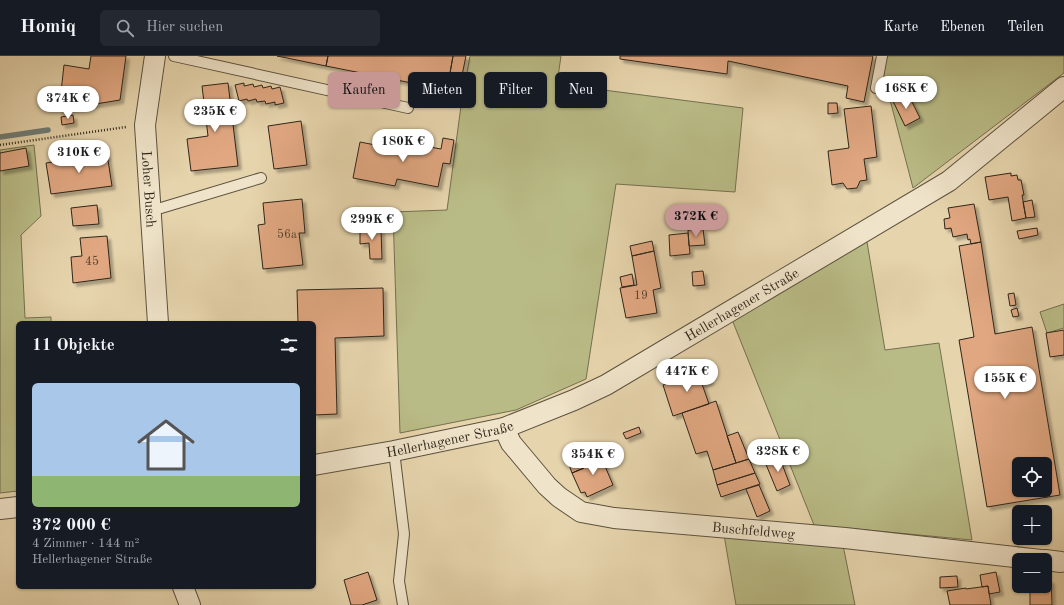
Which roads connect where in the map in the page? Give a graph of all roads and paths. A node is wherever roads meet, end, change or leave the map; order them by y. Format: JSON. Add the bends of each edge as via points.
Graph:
{"nodes":[{"id":1,"x":154,"y":56,"type":"edge"},
{"id":2,"x":174,"y":56,"type":"edge"},
{"id":3,"x":882,"y":56,"type":"edge"},
{"id":4,"x":1064,"y":87,"type":"edge"},
{"id":5,"x":876,"y":88,"type":"dead end"},
{"id":6,"x":408,"y":108,"type":"dead end"},
{"id":7,"x":145,"y":125,"type":"junction"},
{"id":8,"x":0,"y":145,"type":"edge"},
{"id":9,"x":261,"y":178,"type":"dead end"},
{"id":10,"x":151,"y":211,"type":"junction"},
{"id":11,"x":158,"y":321,"type":"edge"},
{"id":12,"x":504,"y":428,"type":"junction"},
{"id":13,"x":394,"y":451,"type":"junction"},
{"id":14,"x":316,"y":465,"type":"edge"},
{"id":15,"x":16,"y":507,"type":"edge"},
{"id":16,"x":0,"y":509,"type":"edge"},
{"id":17,"x":1012,"y":557,"type":"edge"},
{"id":18,"x":403,"y":605,"type":"edge"}],
"edges":[{"from":1,"to":7,"type":"street","name":"Loher Busch"},
{"from":2,"to":6,"type":"lane"},
{"from":3,"to":5,"type":"lane"},
{"from":4,"to":12,"type":"street","name":"Hellerhagener Straße","via":[[949,181],[606,385]]},
{"from":7,"to":8,"type":"path"},
{"from":7,"to":10,"type":"street","name":"Loher Busch"},
{"from":9,"to":10,"type":"lane"},
{"from":10,"to":11,"type":"street","name":"Loher Busch"},
{"from":12,"to":13,"type":"street","name":"Hellerhagener Straße"},
{"from":12,"to":17,"type":"street","name":"Buschfeldweg","via":[[511,443],[546,486],[581,512],[614,518],[845,538]]},
{"from":13,"to":14,"type":"street","name":"Hellerhagener Straße"},
{"from":13,"to":18,"type":"lane","via":[[404,534],[399,581]]},
{"from":15,"to":16,"type":"street"}]}
